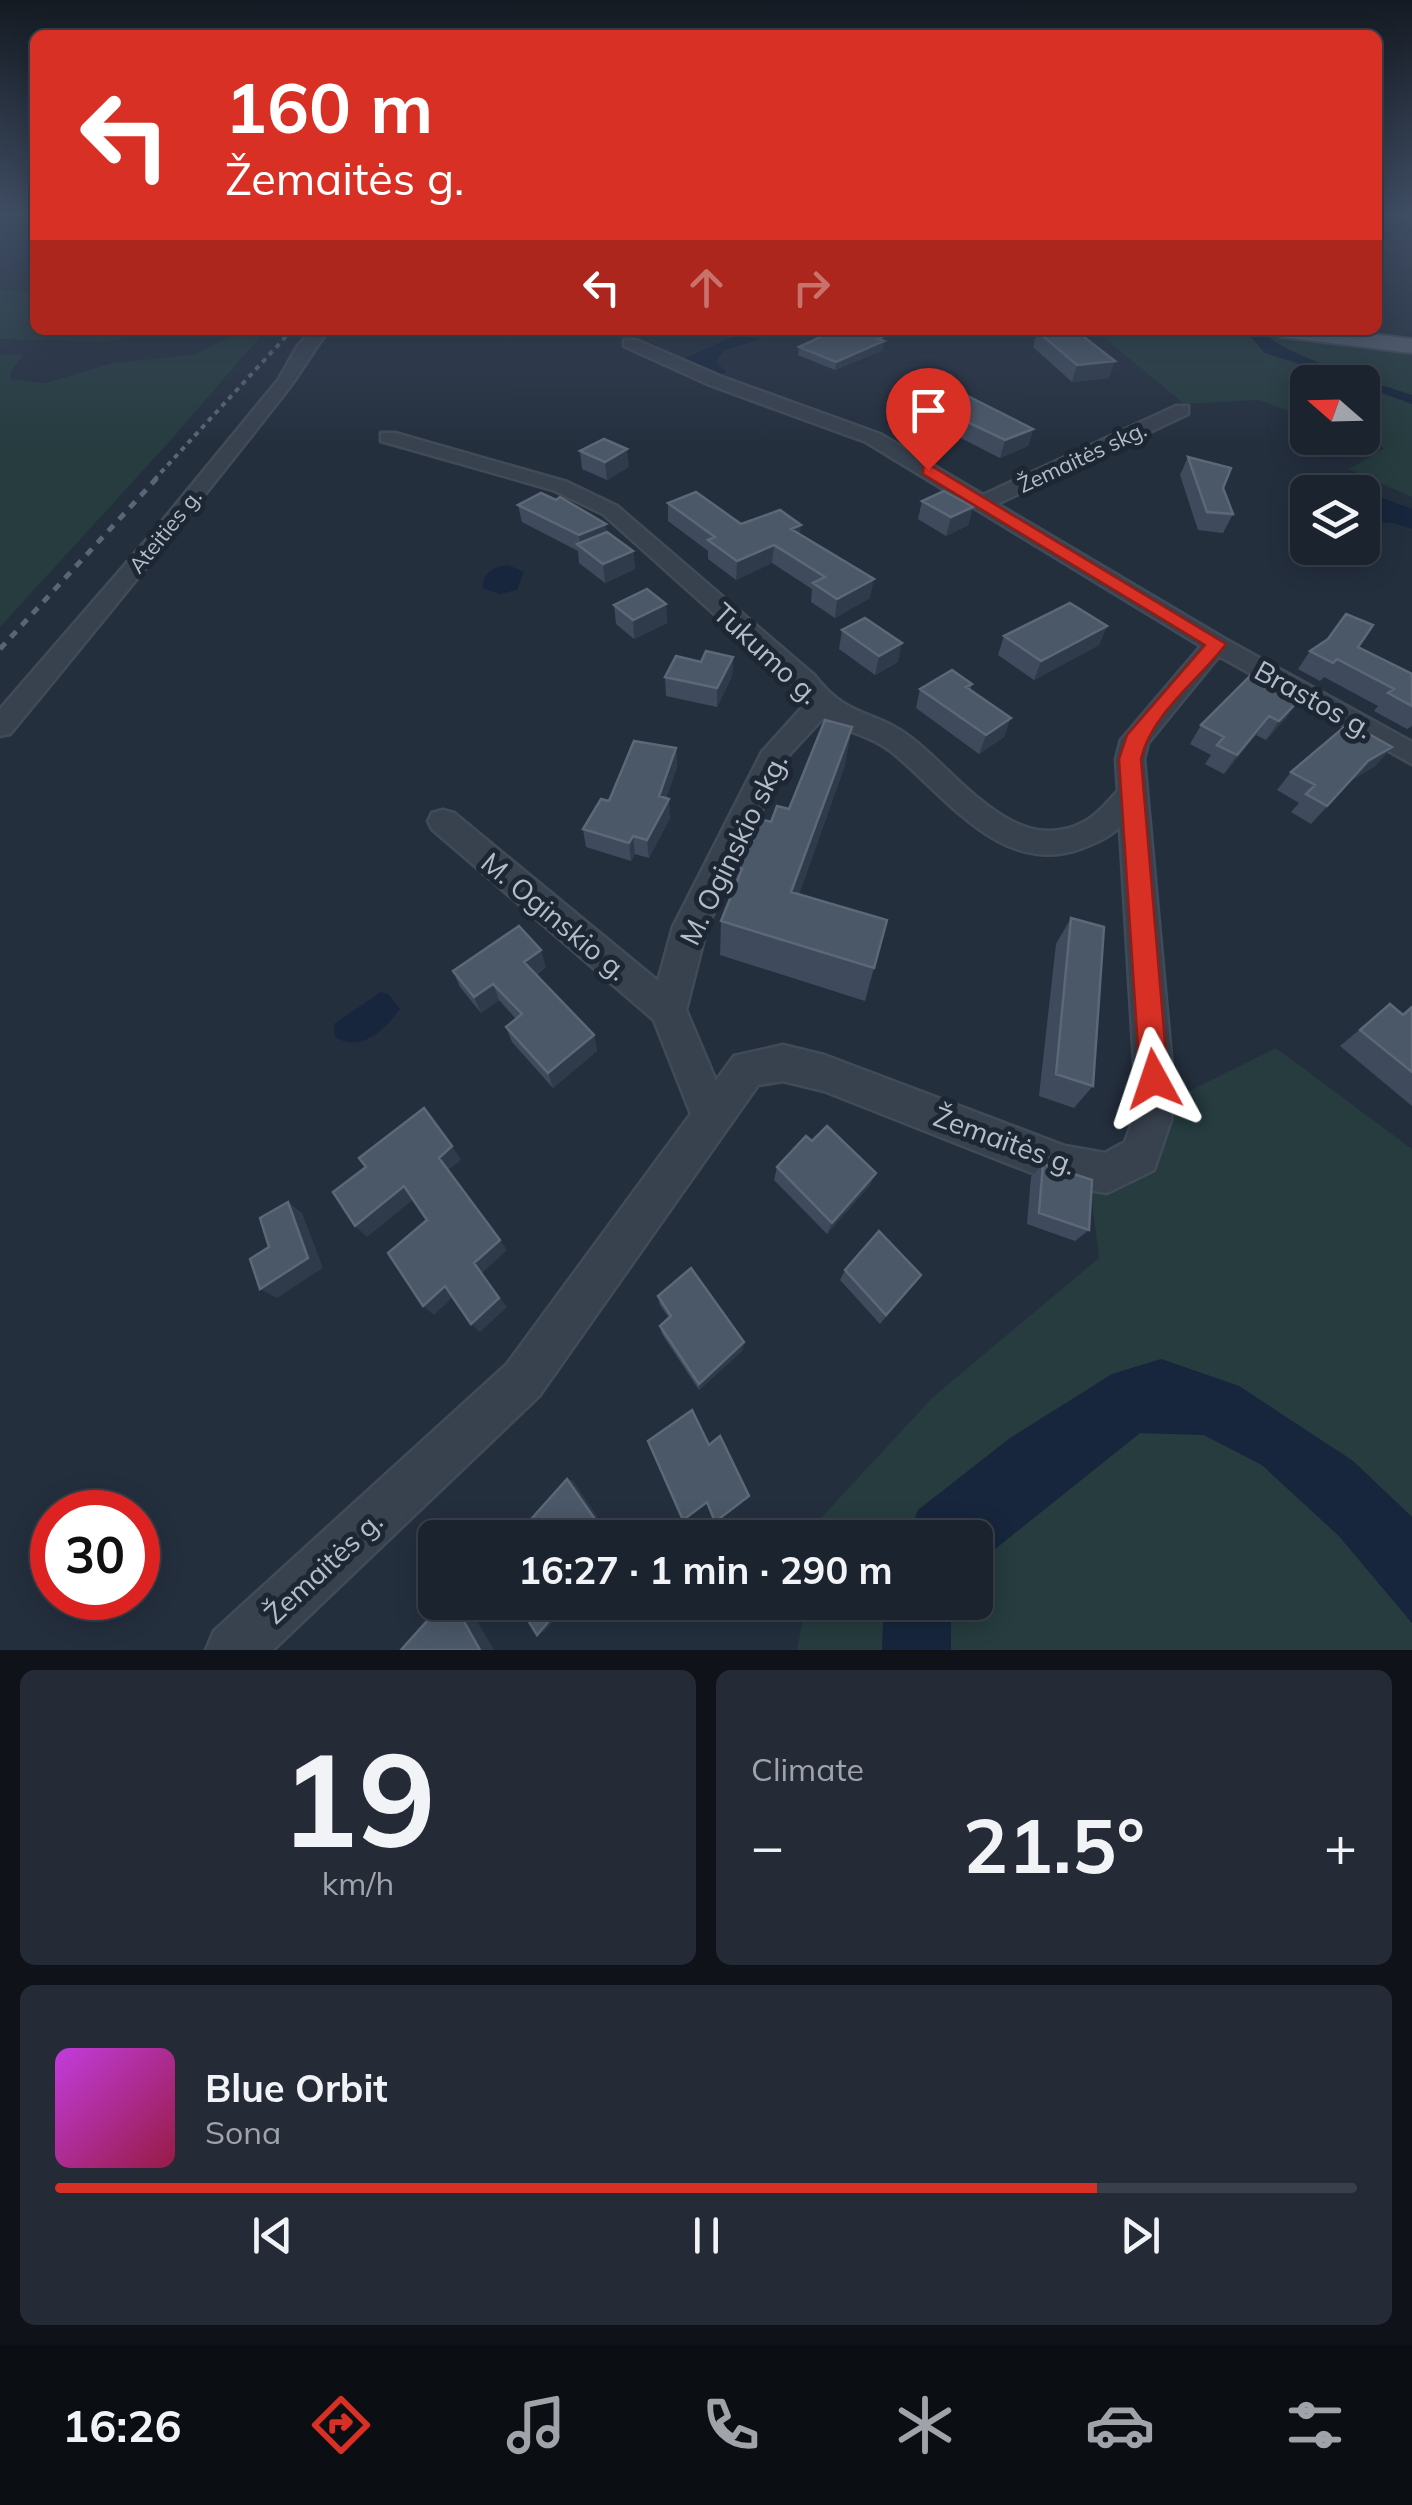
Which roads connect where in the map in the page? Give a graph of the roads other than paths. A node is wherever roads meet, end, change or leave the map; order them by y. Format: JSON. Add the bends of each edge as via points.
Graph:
{"nodes":[{"id":1,"x":316,"y":335,"type":"edge"},
{"id":2,"x":1323,"y":335,"type":"edge"},
{"id":3,"x":630,"y":343,"type":"dead end"},
{"id":4,"x":1412,"y":346,"type":"edge"},
{"id":5,"x":1182,"y":410,"type":"dead end"},
{"id":6,"x":388,"y":436,"type":"dead end"},
{"id":7,"x":982,"y":503,"type":"junction"},
{"id":8,"x":1216,"y":644,"type":"junction"},
{"id":9,"x":820,"y":704,"type":"junction"},
{"id":10,"x":0,"y":727,"type":"edge"},
{"id":11,"x":1412,"y":754,"type":"edge"},
{"id":12,"x":1131,"y":796,"type":"junction"},
{"id":13,"x":443,"y":821,"type":"dead end"},
{"id":14,"x":668,"y":1010,"type":"junction"},
{"id":15,"x":712,"y":1117,"type":"junction"},
{"id":16,"x":237,"y":1648,"type":"edge"}],
"edges":[{"from":1,"to":10,"type":"street","name":"Ateities g.","via":[[158,541]]},
{"from":2,"to":4,"type":"main road"},
{"from":3,"to":7,"type":"street","via":[[873,438]]},
{"from":5,"to":7,"type":"street","name":"Žemaitės skg."},
{"from":6,"to":9,"type":"street","name":"Tukumo g.","via":[[560,486],[610,510],[806,682]]},
{"from":7,"to":8,"type":"street"},
{"from":8,"to":11,"type":"street","name":"Brastos g."},
{"from":8,"to":12,"type":"street","name":"Žemaitės g.","via":[[1134,740]]},
{"from":9,"to":12,"type":"street","name":"Tukumo g.","via":[[895,740],[993,826],[1026,843],[1066,843],[1096,831]]},
{"from":9,"to":14,"type":"street","name":"M. Oginskio skg.","via":[[767,769],[690,927]]},
{"from":12,"to":15,"type":"street","name":"Žemaitės g.","via":[[1154,1079],[1152,1120],[1140,1156],[1107,1174],[1065,1166],[783,1063],[747,1068]]},
{"from":13,"to":14,"type":"street","name":"M. Oginskio g."},
{"from":14,"to":15,"type":"street"},
{"from":15,"to":16,"type":"street","name":"Žemaitės g.","via":[[523,1380]]}]}
